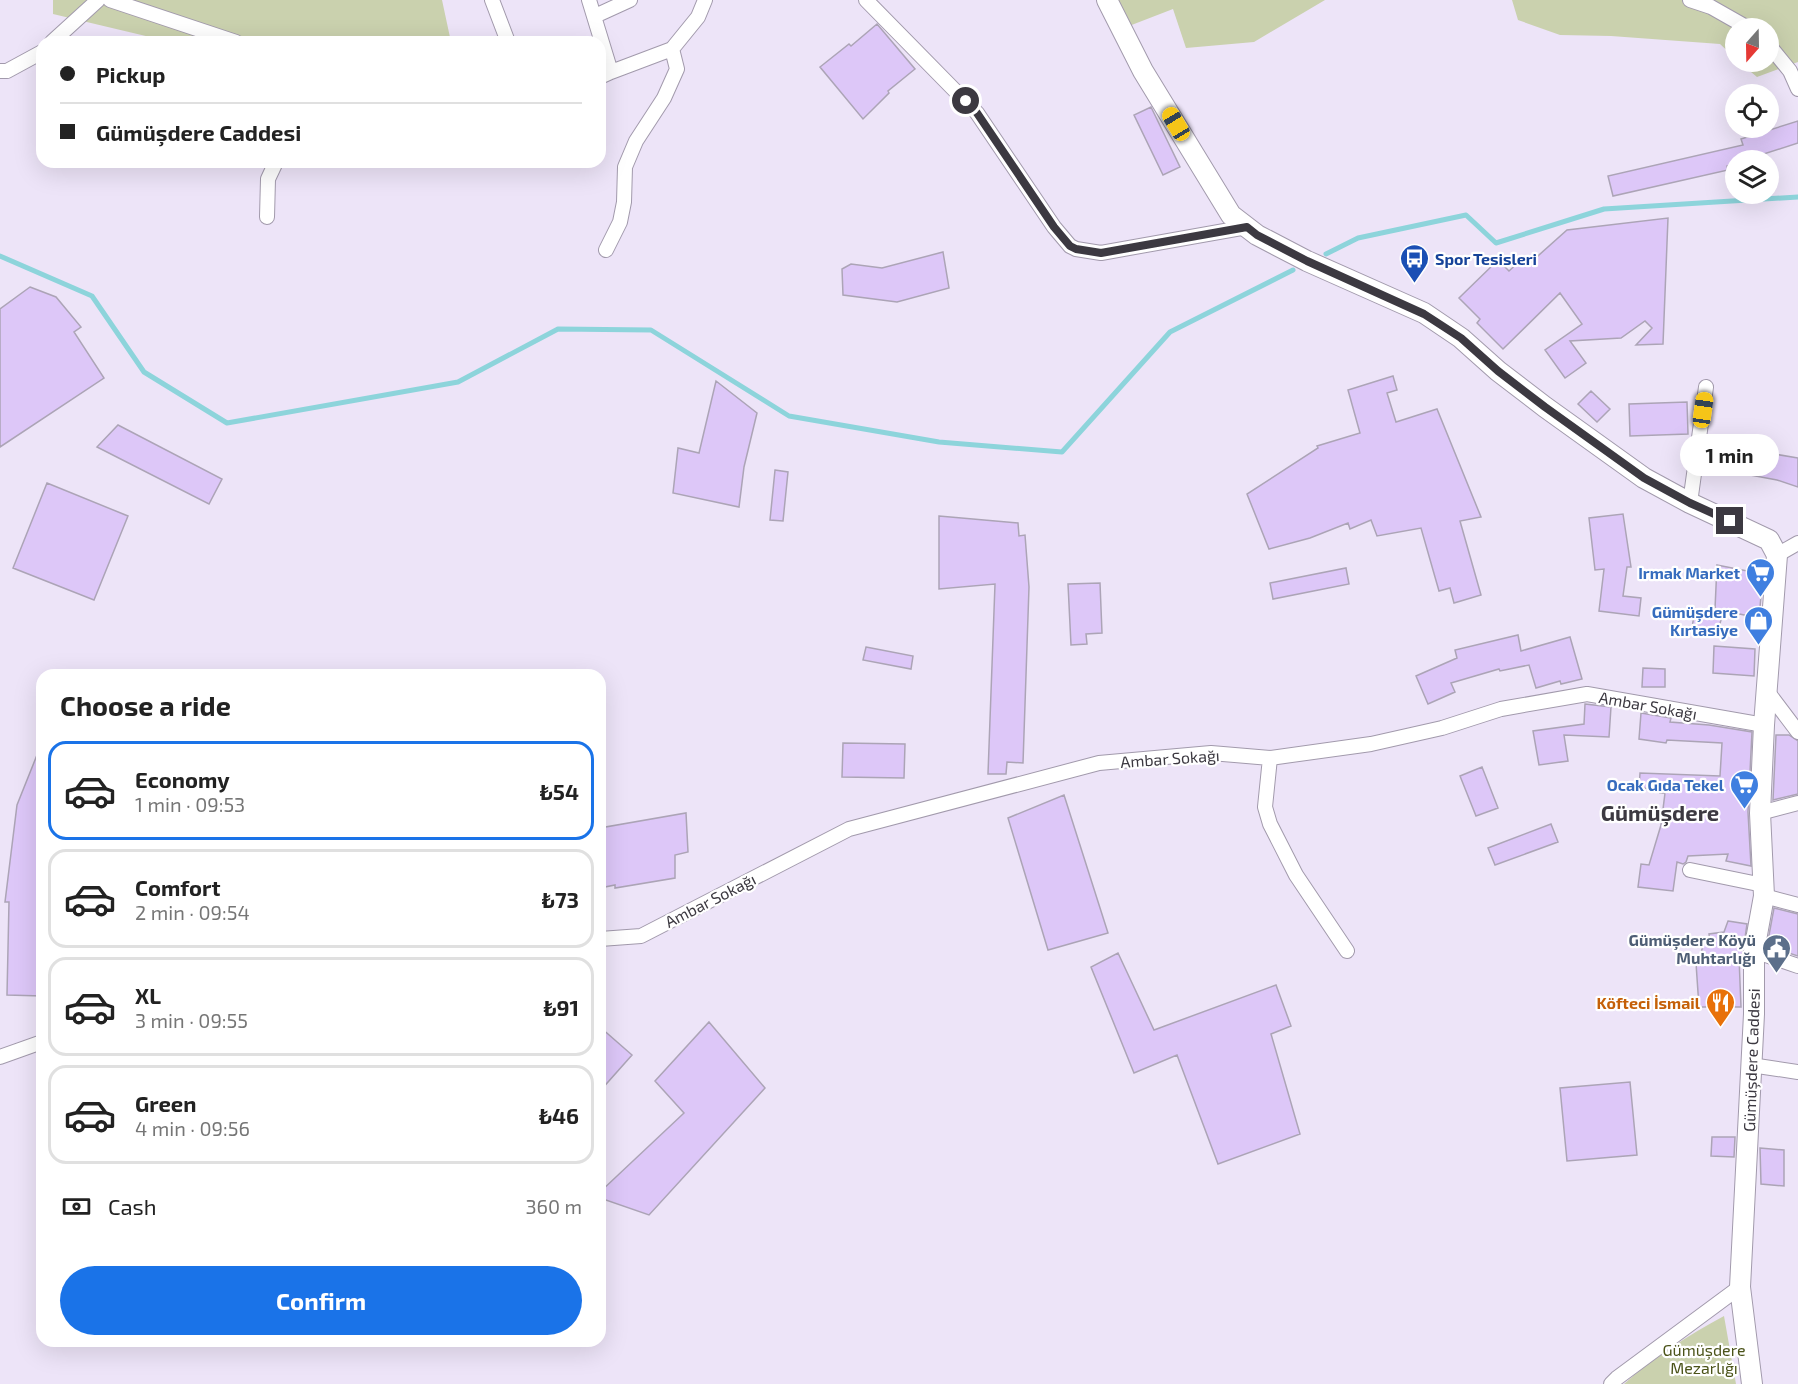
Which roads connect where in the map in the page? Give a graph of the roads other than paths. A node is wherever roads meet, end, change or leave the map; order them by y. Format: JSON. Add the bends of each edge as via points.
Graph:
{"nodes":[{"id":1,"x":98,"y":0,"type":"edge"},
{"id":2,"x":110,"y":0,"type":"edge"},
{"id":3,"x":492,"y":0,"type":"edge"},
{"id":4,"x":590,"y":0,"type":"edge"},
{"id":5,"x":630,"y":0,"type":"edge"},
{"id":6,"x":705,"y":0,"type":"edge"},
{"id":7,"x":866,"y":0,"type":"edge"},
{"id":8,"x":1107,"y":0,"type":"edge"},
{"id":9,"x":1690,"y":0,"type":"edge"},
{"id":10,"x":595,"y":16,"type":"junction"},
{"id":11,"x":1731,"y":18,"type":"edge"},
{"id":12,"x":59,"y":36,"type":"edge"},
{"id":13,"x":218,"y":36,"type":"edge"},
{"id":14,"x":506,"y":36,"type":"edge"},
{"id":15,"x":599,"y":36,"type":"edge"},
{"id":16,"x":672,"y":49,"type":"junction"},
{"id":17,"x":36,"y":55,"type":"edge"},
{"id":18,"x":1779,"y":58,"type":"edge"},
{"id":19,"x":0,"y":72,"type":"edge"},
{"id":20,"x":606,"y":75,"type":"edge"},
{"id":21,"x":1798,"y":89,"type":"edge"},
{"id":22,"x":273,"y":168,"type":"edge"},
{"id":23,"x":267,"y":217,"type":"dead end"},
{"id":24,"x":1247,"y":227,"type":"junction"},
{"id":25,"x":606,"y":250,"type":"dead end"},
{"id":26,"x":1706,"y":387,"type":"dead end"},
{"id":27,"x":1690,"y":503,"type":"junction"},
{"id":28,"x":1791,"y":551,"type":"edge"},
{"id":29,"x":1767,"y":691,"type":"junction"},
{"id":30,"x":1764,"y":725,"type":"junction"},
{"id":31,"x":1798,"y":732,"type":"edge"},
{"id":32,"x":1270,"y":758,"type":"junction"},
{"id":33,"x":1798,"y":803,"type":"edge"},
{"id":34,"x":1760,"y":813,"type":"junction"},
{"id":35,"x":1690,"y":870,"type":"dead end"},
{"id":36,"x":1763,"y":890,"type":"junction"},
{"id":37,"x":1798,"y":905,"type":"edge"},
{"id":38,"x":606,"y":939,"type":"edge"},
{"id":39,"x":1347,"y":951,"type":"dead end"},
{"id":40,"x":1754,"y":951,"type":"junction"},
{"id":41,"x":1798,"y":966,"type":"edge"},
{"id":42,"x":36,"y":1044,"type":"edge"},
{"id":43,"x":0,"y":1058,"type":"edge"},
{"id":44,"x":1751,"y":1065,"type":"junction"},
{"id":45,"x":1798,"y":1072,"type":"edge"},
{"id":46,"x":1740,"y":1287,"type":"junction"},
{"id":47,"x":1611,"y":1384,"type":"edge"},
{"id":48,"x":1752,"y":1384,"type":"edge"}],
"edges":[{"from":1,"to":12,"type":"street"},
{"from":2,"to":13,"type":"street"},
{"from":3,"to":14,"type":"street"},
{"from":4,"to":10,"type":"street"},
{"from":5,"to":10,"type":"street"},
{"from":6,"to":16,"type":"street","via":[[698,17]]},
{"from":7,"to":24,"type":"street","via":[[977,113],[1070,246],[1101,253]]},
{"from":8,"to":24,"type":"street","name":"Gümüşdere Caddesi","via":[[1143,72],[1219,196],[1231,215]]},
{"from":9,"to":11,"type":"street"},
{"from":10,"to":15,"type":"street"},
{"from":16,"to":20,"type":"street"},
{"from":16,"to":25,"type":"street","via":[[678,69],[625,167],[621,222]]},
{"from":17,"to":19,"type":"street"},
{"from":18,"to":21,"type":"street"},
{"from":22,"to":23,"type":"street","via":[[268,179]]},
{"from":24,"to":27,"type":"street","name":"Gümüşdere Caddesi","via":[[1307,261],[1424,314],[1461,338],[1599,447]]},
{"from":26,"to":27,"type":"street"},
{"from":27,"to":28,"type":"street","name":"Gümüşdere Caddesi"},
{"from":28,"to":29,"type":"street","name":"Gümüşdere Caddesi"},
{"from":29,"to":30,"type":"street","name":"Gümüşdere Caddesi"},
{"from":29,"to":31,"type":"street"},
{"from":30,"to":32,"type":"street","name":"Ambar Sokağı","via":[[1587,694],[1501,709],[1443,728],[1371,744]]},
{"from":30,"to":34,"type":"street","name":"Gümüşdere Caddesi"},
{"from":32,"to":38,"type":"street","name":"Ambar Sokağı","via":[[1211,753],[1099,763],[849,829],[641,936]]},
{"from":32,"to":39,"type":"street","via":[[1265,807],[1270,824],[1296,875]]},
{"from":33,"to":34,"type":"street"},
{"from":34,"to":36,"type":"street","name":"Gümüşdere Caddesi"},
{"from":35,"to":36,"type":"street"},
{"from":36,"to":37,"type":"street"},
{"from":36,"to":40,"type":"street","name":"Gümüşdere Caddesi"},
{"from":40,"to":41,"type":"street"},
{"from":40,"to":44,"type":"street","name":"Gümüşdere Caddesi"},
{"from":42,"to":43,"type":"street"},
{"from":44,"to":45,"type":"street"},
{"from":44,"to":46,"type":"street","name":"Gümüşdere Caddesi"},
{"from":46,"to":47,"type":"street"},
{"from":46,"to":48,"type":"street","name":"Gümüşdere Caddesi"}]}
